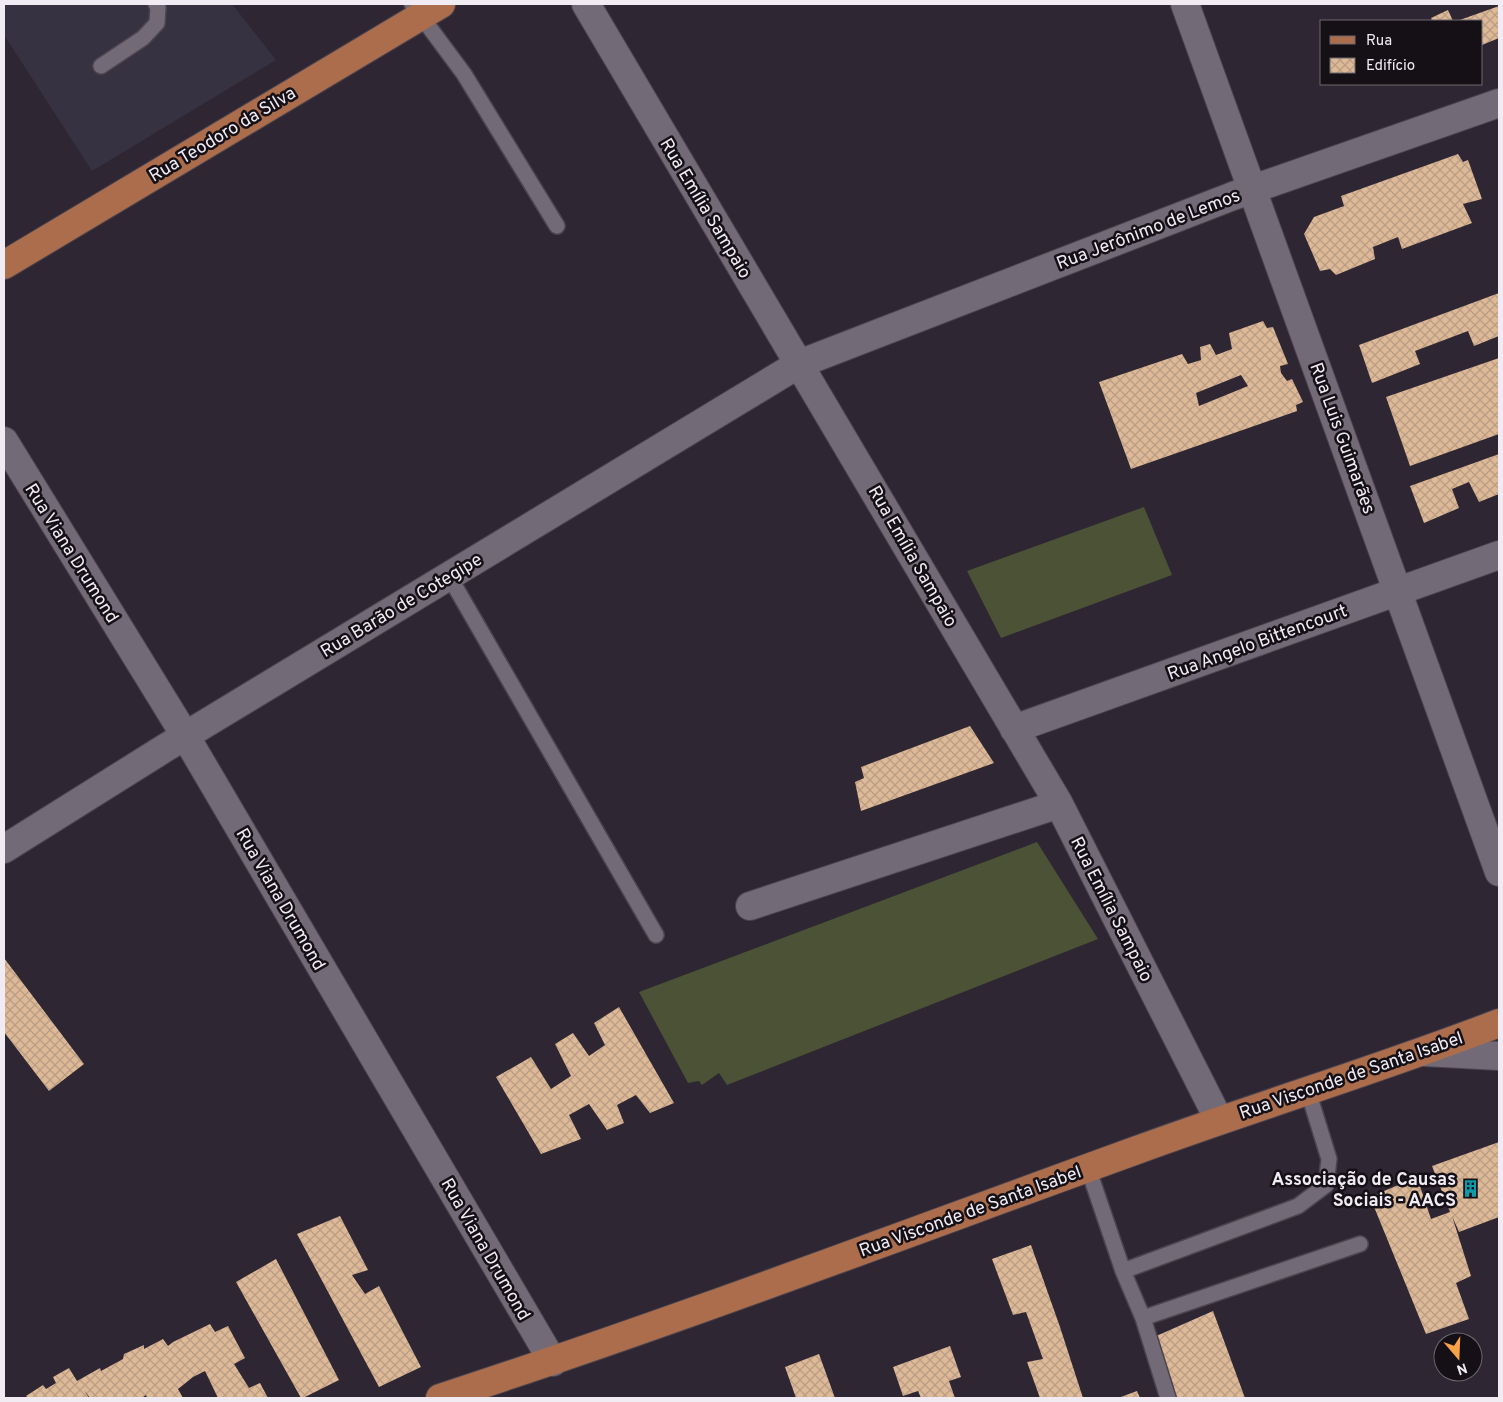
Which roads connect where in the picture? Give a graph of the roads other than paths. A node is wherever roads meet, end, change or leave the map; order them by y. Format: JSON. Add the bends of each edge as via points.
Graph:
{"nodes":[{"id":1,"x":156,"y":4,"type":"edge"},
{"id":2,"x":586,"y":4,"type":"edge"},
{"id":3,"x":1185,"y":4,"type":"edge"},
{"id":4,"x":425,"y":8,"type":"edge"},
{"id":5,"x":101,"y":66,"type":"dead end"},
{"id":6,"x":1499,"y":103,"type":"edge"},
{"id":7,"x":1253,"y":190,"type":"junction"},
{"id":8,"x":558,"y":226,"type":"dead end"},
{"id":9,"x":4,"y":265,"type":"edge"},
{"id":10,"x":799,"y":364,"type":"junction"},
{"id":11,"x":4,"y":441,"type":"edge"},
{"id":12,"x":1499,"y":555,"type":"edge"},
{"id":13,"x":449,"y":576,"type":"junction"},
{"id":14,"x":1399,"y":591,"type":"junction"},
{"id":15,"x":1014,"y":729,"type":"junction"},
{"id":16,"x":186,"y":736,"type":"junction"},
{"id":17,"x":1059,"y":804,"type":"junction"},
{"id":18,"x":4,"y":849,"type":"edge"},
{"id":19,"x":1499,"y":872,"type":"edge"},
{"id":20,"x":750,"y":906,"type":"dead end"},
{"id":21,"x":656,"y":935,"type":"dead end"},
{"id":22,"x":1499,"y":1023,"type":"edge"},
{"id":23,"x":1424,"y":1052,"type":"junction"},
{"id":24,"x":1499,"y":1056,"type":"edge"},
{"id":25,"x":1308,"y":1090,"type":"junction"},
{"id":26,"x":1219,"y":1120,"type":"junction"},
{"id":27,"x":1088,"y":1168,"type":"junction"},
{"id":28,"x":1360,"y":1244,"type":"dead end"},
{"id":29,"x":1123,"y":1272,"type":"junction"},
{"id":30,"x":1142,"y":1318,"type":"junction"},
{"id":31,"x":553,"y":1362,"type":"junction"},
{"id":32,"x":440,"y":1398,"type":"edge"},
{"id":33,"x":1168,"y":1398,"type":"edge"}],
"edges":[{"from":1,"to":5,"type":"lane","via":[[157,23],[143,38]]},
{"from":2,"to":10,"type":"street","name":"Rua Emília Sampaio"},
{"from":3,"to":7,"type":"street","name":"Rua Luis Guimarães"},
{"from":4,"to":8,"type":"lane"},
{"from":4,"to":9,"type":"main road","name":"Rua Teodoro da Silva"},
{"from":6,"to":7,"type":"street","name":"Rua Jerônimo de Lemos"},
{"from":7,"to":10,"type":"street","name":"Rua Jerônimo de Lemos"},
{"from":7,"to":14,"type":"street","name":"Rua Luis Guimarães"},
{"from":10,"to":13,"type":"street","name":"Rua Barão de Cotegipe"},
{"from":10,"to":15,"type":"street","name":"Rua Emília Sampaio"},
{"from":11,"to":16,"type":"street","name":"Rua Viana Drumond"},
{"from":12,"to":14,"type":"street","name":"Rua Angelo Bittencourt"},
{"from":13,"to":16,"type":"street","name":"Rua Barão de Cotegipe"},
{"from":13,"to":21,"type":"lane"},
{"from":14,"to":15,"type":"street","name":"Rua Angelo Bittencourt"},
{"from":14,"to":19,"type":"street","name":"Rua Luis Guimarães"},
{"from":15,"to":17,"type":"street","name":"Rua Emília Sampaio"},
{"from":16,"to":18,"type":"street","name":"Rua Barão de Cotegipe"},
{"from":16,"to":31,"type":"street","name":"Rua Viana Drumond"},
{"from":17,"to":20,"type":"street"},
{"from":17,"to":26,"type":"street","name":"Rua Emília Sampaio"},
{"from":22,"to":23,"type":"main road","name":"Rua Visconde de Santa Isabel"},
{"from":23,"to":24,"type":"street"},
{"from":23,"to":25,"type":"main road","name":"Rua Visconde de Santa Isabel"},
{"from":25,"to":26,"type":"main road","name":"Rua Visconde de Santa Isabel"},
{"from":25,"to":29,"type":"lane","via":[[1330,1159],[1326,1185],[1298,1206]]},
{"from":26,"to":27,"type":"main road","name":"Rua Visconde de Santa Isabel"},
{"from":27,"to":29,"type":"lane"},
{"from":27,"to":31,"type":"main road","name":"Rua Visconde de Santa Isabel"},
{"from":28,"to":30,"type":"lane"},
{"from":29,"to":30,"type":"lane"},
{"from":30,"to":33,"type":"lane"},
{"from":31,"to":32,"type":"main road","name":"Rua Visconde de Santa Isabel"}]}
